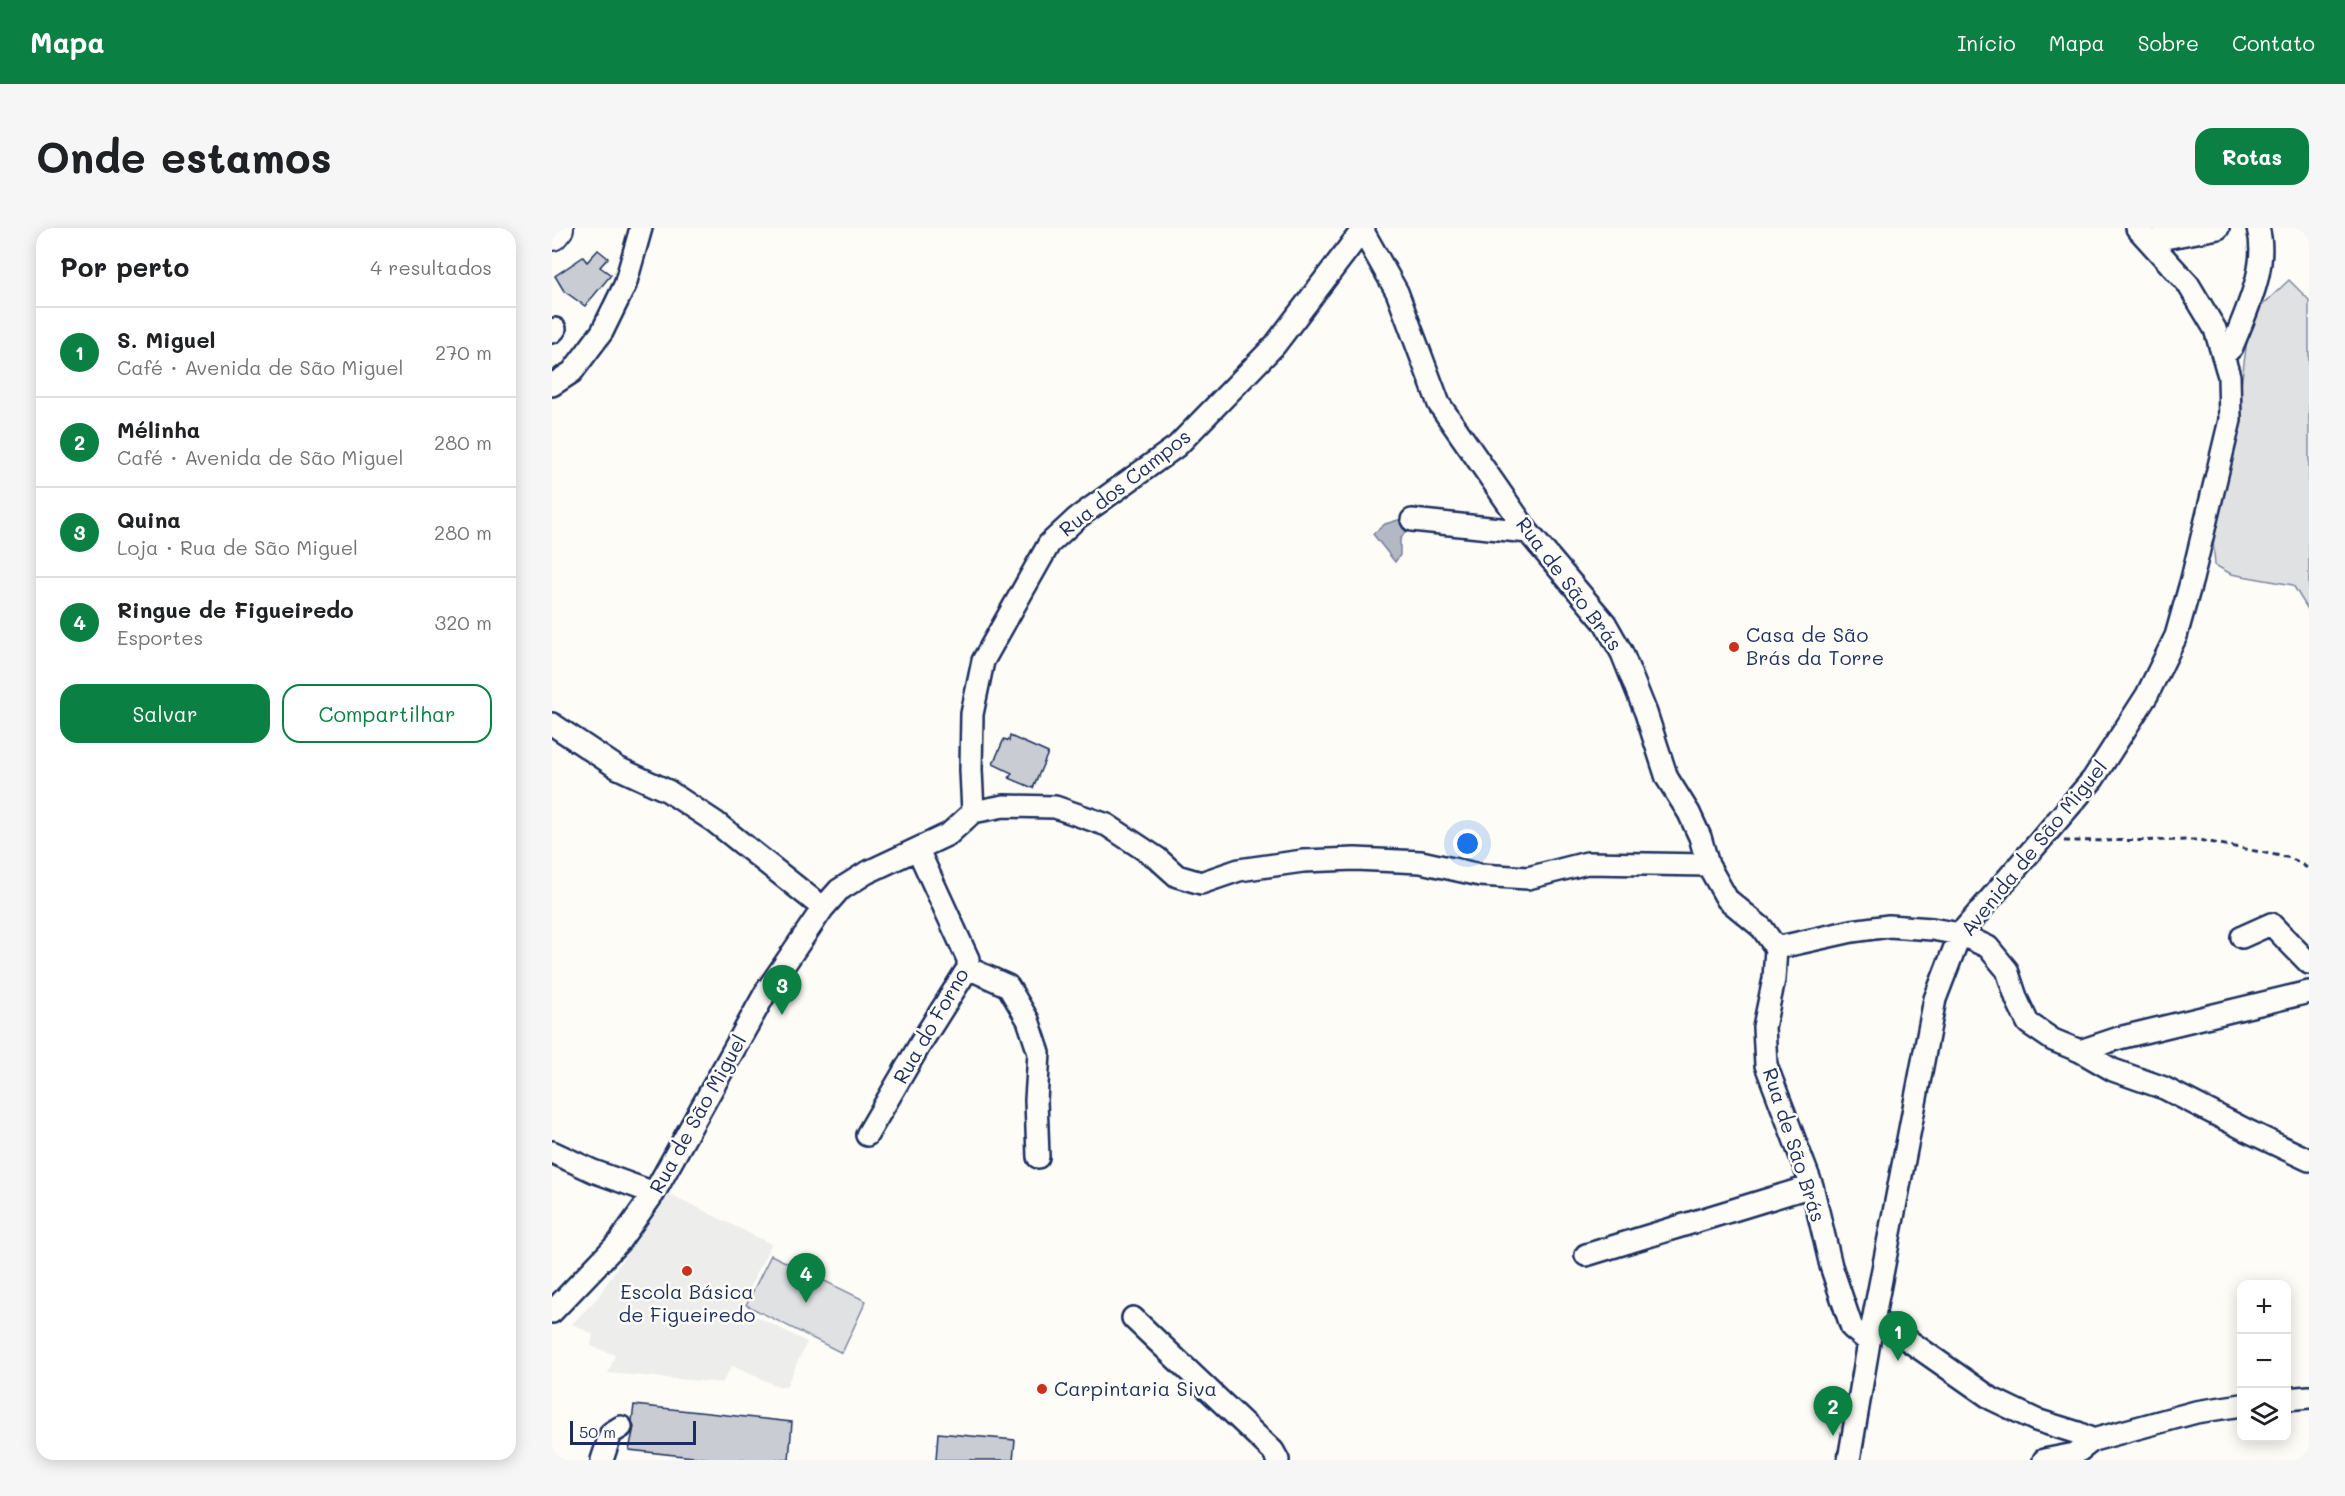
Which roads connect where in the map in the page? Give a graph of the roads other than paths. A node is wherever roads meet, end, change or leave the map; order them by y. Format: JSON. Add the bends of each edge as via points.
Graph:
{"nodes":[{"id":1,"x":557,"y":228,"type":"edge"},
{"id":2,"x":641,"y":228,"type":"edge"},
{"id":3,"x":2218,"y":228,"type":"edge"},
{"id":4,"x":2258,"y":228,"type":"edge"},
{"id":5,"x":1362,"y":229,"type":"edge"},
{"id":6,"x":552,"y":234,"type":"edge"},
{"id":7,"x":2143,"y":234,"type":"edge"},
{"id":8,"x":2223,"y":356,"type":"junction"},
{"id":9,"x":552,"y":385,"type":"edge"},
{"id":10,"x":1412,"y":520,"type":"dead end"},
{"id":11,"x":1528,"y":532,"type":"junction"},
{"id":12,"x":552,"y":724,"type":"edge"},
{"id":13,"x":973,"y":812,"type":"junction"},
{"id":14,"x":918,"y":850,"type":"junction"},
{"id":15,"x":1708,"y":865,"type":"junction"},
{"id":16,"x":823,"y":908,"type":"junction"},
{"id":17,"x":1960,"y":934,"type":"junction"},
{"id":18,"x":2242,"y":937,"type":"dead end"},
{"id":19,"x":1776,"y":948,"type":"junction"},
{"id":20,"x":2309,"y":963,"type":"edge"},
{"id":21,"x":968,"y":968,"type":"junction"},
{"id":22,"x":2309,"y":992,"type":"edge"},
{"id":23,"x":2080,"y":1051,"type":"junction"},
{"id":24,"x":867,"y":1135,"type":"dead end"},
{"id":25,"x":552,"y":1152,"type":"edge"},
{"id":26,"x":1038,"y":1157,"type":"dead end"},
{"id":27,"x":2309,"y":1160,"type":"edge"},
{"id":28,"x":1812,"y":1186,"type":"junction"},
{"id":29,"x":654,"y":1193,"type":"junction"},
{"id":30,"x":1586,"y":1255,"type":"dead end"},
{"id":31,"x":552,"y":1312,"type":"edge"},
{"id":32,"x":1133,"y":1318,"type":"dead end"},
{"id":33,"x":1871,"y":1332,"type":"junction"},
{"id":34,"x":2309,"y":1397,"type":"edge"},
{"id":35,"x":2291,"y":1399,"type":"edge"},
{"id":36,"x":2237,"y":1406,"type":"edge"},
{"id":37,"x":621,"y":1427,"type":"dead end"},
{"id":38,"x":2093,"y":1440,"type":"junction"},
{"id":39,"x":602,"y":1460,"type":"edge"},
{"id":40,"x":1278,"y":1460,"type":"edge"},
{"id":41,"x":1849,"y":1460,"type":"edge"},
{"id":42,"x":2044,"y":1460,"type":"edge"}],
"edges":[{"from":1,"to":6,"type":"highway"},
{"from":2,"to":9,"type":"street","via":[[625,285],[602,332],[572,372]]},
{"from":3,"to":7,"type":"street"},
{"from":4,"to":8,"type":"street","via":[[2258,273],[2232,347]]},
{"from":5,"to":11,"type":"street","name":"Rua de São Brás","via":[[1397,292],[1440,404]]},
{"from":5,"to":13,"type":"street","name":"Rua dos Campos","via":[[1275,345],[1177,446],[1077,518],[1049,544],[983,661],[972,714]]},
{"from":7,"to":8,"type":"street","name":"Avenida de São Miguel","via":[[2188,284],[2215,329]]},
{"from":8,"to":17,"type":"street","name":"Avenida de São Miguel","via":[[2229,376],[2230,420],[2176,636],[2147,695],[2093,779]]},
{"from":10,"to":11,"type":"street"},
{"from":11,"to":15,"type":"street","name":"Rua de São Brás","via":[[1605,623],[1622,653],[1667,778],[1687,809]]},
{"from":12,"to":16,"type":"street","via":[[618,768],[668,791],[715,822]]},
{"from":13,"to":14,"type":"street","name":"Rua de São Miguel","via":[[949,834]]},
{"from":13,"to":15,"type":"street","via":[[1004,806],[1055,807],[1107,825],[1177,876],[1200,883],[1239,870],[1355,859],[1421,862],[1480,875],[1528,878],[1587,863]]},
{"from":14,"to":16,"type":"street","name":"Rua de São Miguel","via":[[866,873],[839,890]]},
{"from":14,"to":21,"type":"street","name":"Rua do Forno","via":[[968,959]]},
{"from":15,"to":19,"type":"street","name":"Rua de São Brás","via":[[1727,899],[1762,928]]},
{"from":16,"to":29,"type":"street","name":"Rua de São Miguel","via":[[767,990]]},
{"from":17,"to":19,"type":"street","via":[[1889,927]]},
{"from":17,"to":23,"type":"street","via":[[1988,947],[2007,970],[2028,1023],[2053,1040]]},
{"from":17,"to":33,"type":"street","name":"Avenida de São Miguel","via":[[1935,999]]},
{"from":18,"to":20,"type":"street","via":[[2271,924]]},
{"from":19,"to":28,"type":"street","name":"Rua de São Brás","via":[[1764,1028],[1767,1065]]},
{"from":21,"to":24,"type":"street","name":"Rua do Forno"},
{"from":21,"to":26,"type":"street","via":[[1008,986],[1028,1020],[1039,1053]]},
{"from":22,"to":23,"type":"street"},
{"from":23,"to":27,"type":"street","via":[[2112,1070],[2164,1088]]},
{"from":25,"to":29,"type":"street"},
{"from":28,"to":30,"type":"street"},
{"from":28,"to":33,"type":"street","name":"Rua de São Brás","via":[[1831,1266],[1852,1328]]},
{"from":29,"to":31,"type":"street","name":"Rua de São Miguel","via":[[619,1242]]},
{"from":32,"to":40,"type":"street"},
{"from":33,"to":38,"type":"street","via":[[1889,1327],[1992,1399]]},
{"from":33,"to":41,"type":"street","name":"Avenida de São Miguel"},
{"from":34,"to":35,"type":"street"},
{"from":36,"to":38,"type":"street","via":[[2196,1412]]},
{"from":37,"to":39,"type":"street","via":[[611,1433]]},
{"from":38,"to":42,"type":"street","via":[[2075,1454]]}]}
